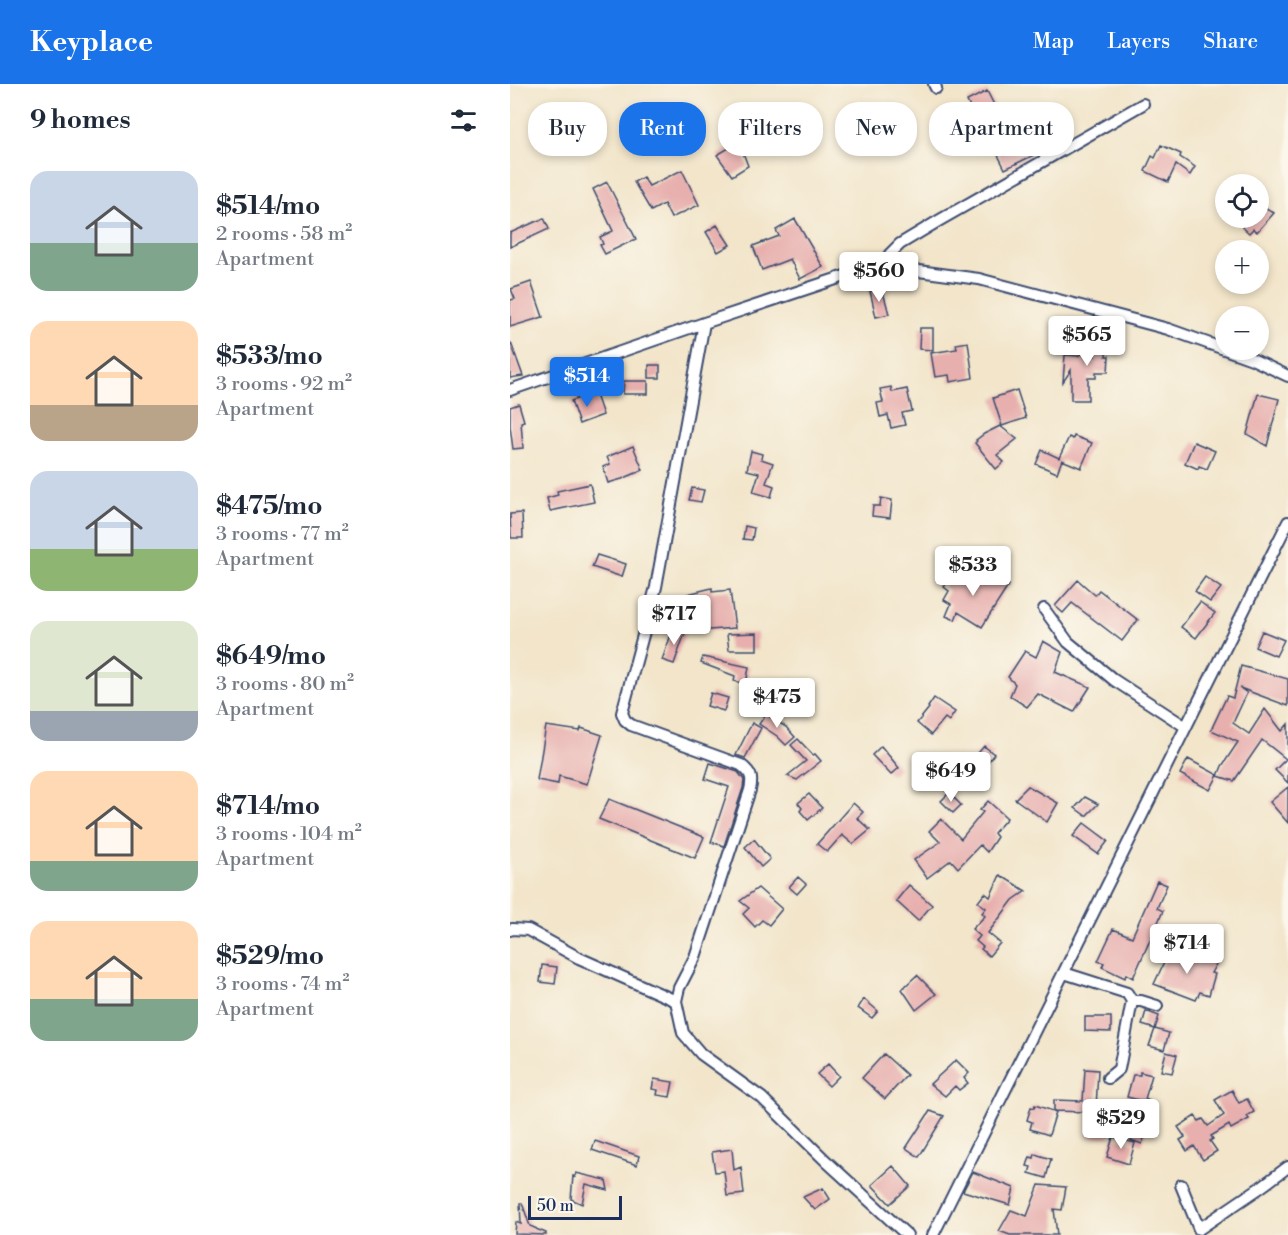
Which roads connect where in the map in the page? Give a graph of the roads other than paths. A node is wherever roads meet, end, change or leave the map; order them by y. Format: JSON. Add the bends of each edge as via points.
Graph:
{"nodes":[{"id":1,"x":1143,"y":104,"type":"dead end"},
{"id":2,"x":879,"y":272,"type":"junction"},
{"id":3,"x":704,"y":322,"type":"junction"},
{"id":4,"x":1288,"y":376,"type":"edge"},
{"id":5,"x":510,"y":390,"type":"edge"},
{"id":6,"x":1288,"y":522,"type":"edge"},
{"id":7,"x":1044,"y":609,"type":"dead end"},
{"id":8,"x":1186,"y":727,"type":"junction"},
{"id":9,"x":510,"y":930,"type":"edge"},
{"id":10,"x":1064,"y":974,"type":"junction"},
{"id":11,"x":676,"y":1001,"type":"junction"},
{"id":12,"x":1132,"y":1001,"type":"junction"},
{"id":13,"x":1157,"y":1006,"type":"dead end"},
{"id":14,"x":1108,"y":1078,"type":"dead end"},
{"id":15,"x":1288,"y":1167,"type":"edge"},
{"id":16,"x":1181,"y":1185,"type":"dead end"},
{"id":17,"x":907,"y":1235,"type":"edge"},
{"id":18,"x":933,"y":1235,"type":"edge"}],
"edges":[{"from":1,"to":2,"type":"street","via":[[900,244]]},
{"from":2,"to":3,"type":"street","via":[[854,273]]},
{"from":2,"to":4,"type":"street","via":[[911,270],[979,279],[1168,329]]},
{"from":3,"to":5,"type":"street"},
{"from":3,"to":11,"type":"street","via":[[656,587],[622,713],[631,725],[741,765],[753,779],[695,957]]},
{"from":6,"to":8,"type":"street"},
{"from":7,"to":8,"type":"street","via":[[1068,642],[1114,680]]},
{"from":8,"to":10,"type":"street"},
{"from":9,"to":11,"type":"street","via":[[528,930],[579,958]]},
{"from":10,"to":12,"type":"street","via":[[1127,993]]},
{"from":10,"to":18,"type":"street"},
{"from":11,"to":17,"type":"street","via":[[683,1034],[701,1054],[762,1098]]},
{"from":12,"to":13,"type":"street"},
{"from":12,"to":14,"type":"street","via":[[1119,1069]]},
{"from":15,"to":16,"type":"street","via":[[1199,1229]]}]}
